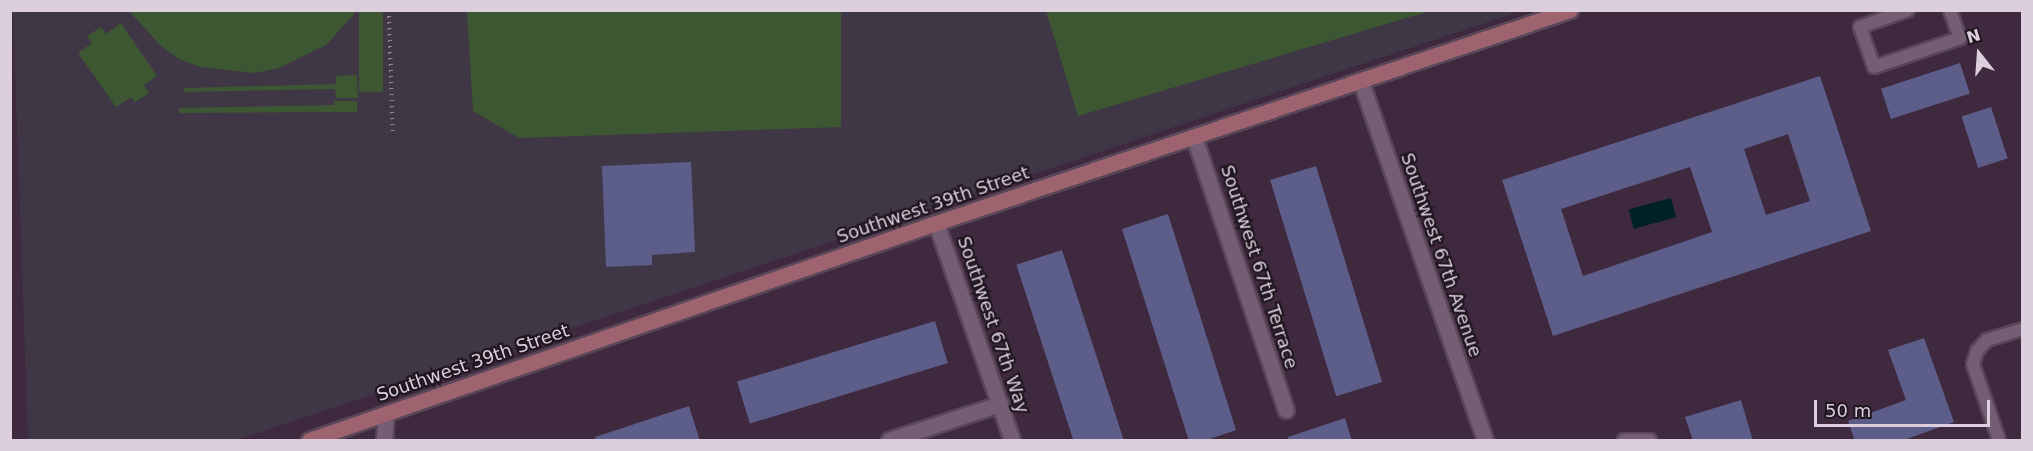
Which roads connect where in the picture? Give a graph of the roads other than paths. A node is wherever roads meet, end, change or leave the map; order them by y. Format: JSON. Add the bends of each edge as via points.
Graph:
{"nodes":[{"id":1,"x":1570,"y":10,"type":"edge"},
{"id":2,"x":1908,"y":10,"type":"edge"},
{"id":3,"x":1950,"y":10,"type":"edge"},
{"id":4,"x":1550,"y":14,"type":"edge"},
{"id":5,"x":1888,"y":14,"type":"edge"},
{"id":6,"x":1361,"y":82,"type":"junction"},
{"id":7,"x":1194,"y":137,"type":"junction"},
{"id":8,"x":936,"y":223,"type":"junction"},
{"id":9,"x":2022,"y":329,"type":"edge"},
{"id":10,"x":1000,"y":404,"type":"junction"},
{"id":11,"x":1286,"y":410,"type":"dead end"},
{"id":12,"x":386,"y":414,"type":"junction"},
{"id":13,"x":309,"y":441,"type":"edge"},
{"id":14,"x":384,"y":441,"type":"edge"},
{"id":15,"x":889,"y":441,"type":"edge"},
{"id":16,"x":1012,"y":441,"type":"edge"},
{"id":17,"x":1485,"y":441,"type":"edge"},
{"id":18,"x":1624,"y":441,"type":"edge"},
{"id":19,"x":1650,"y":441,"type":"edge"},
{"id":20,"x":1999,"y":441,"type":"edge"}],
"edges":[{"from":1,"to":4,"type":"street","name":"Southwest 39th Street"},
{"from":2,"to":5,"type":"lane"},
{"from":3,"to":5,"type":"lane","via":[[1960,38],[1874,67],[1860,27]]},
{"from":4,"to":6,"type":"street","name":"Southwest 39th Street"},
{"from":6,"to":7,"type":"street","name":"Southwest 39th Street"},
{"from":6,"to":17,"type":"street","name":"Southwest 67th Avenue"},
{"from":7,"to":8,"type":"street","name":"Southwest 39th Street"},
{"from":7,"to":11,"type":"street","name":"Southwest 67th Terrace"},
{"from":8,"to":10,"type":"street","name":"Southwest 67th Way"},
{"from":8,"to":12,"type":"street","name":"Southwest 39th Street"},
{"from":9,"to":20,"type":"lane","via":[[1987,340],[1977,351],[1973,364]]},
{"from":10,"to":15,"type":"street"},
{"from":10,"to":16,"type":"street","name":"Southwest 67th Way"},
{"from":12,"to":13,"type":"street","name":"Southwest 39th Street"},
{"from":12,"to":14,"type":"street"},
{"from":18,"to":19,"type":"lane"}]}
